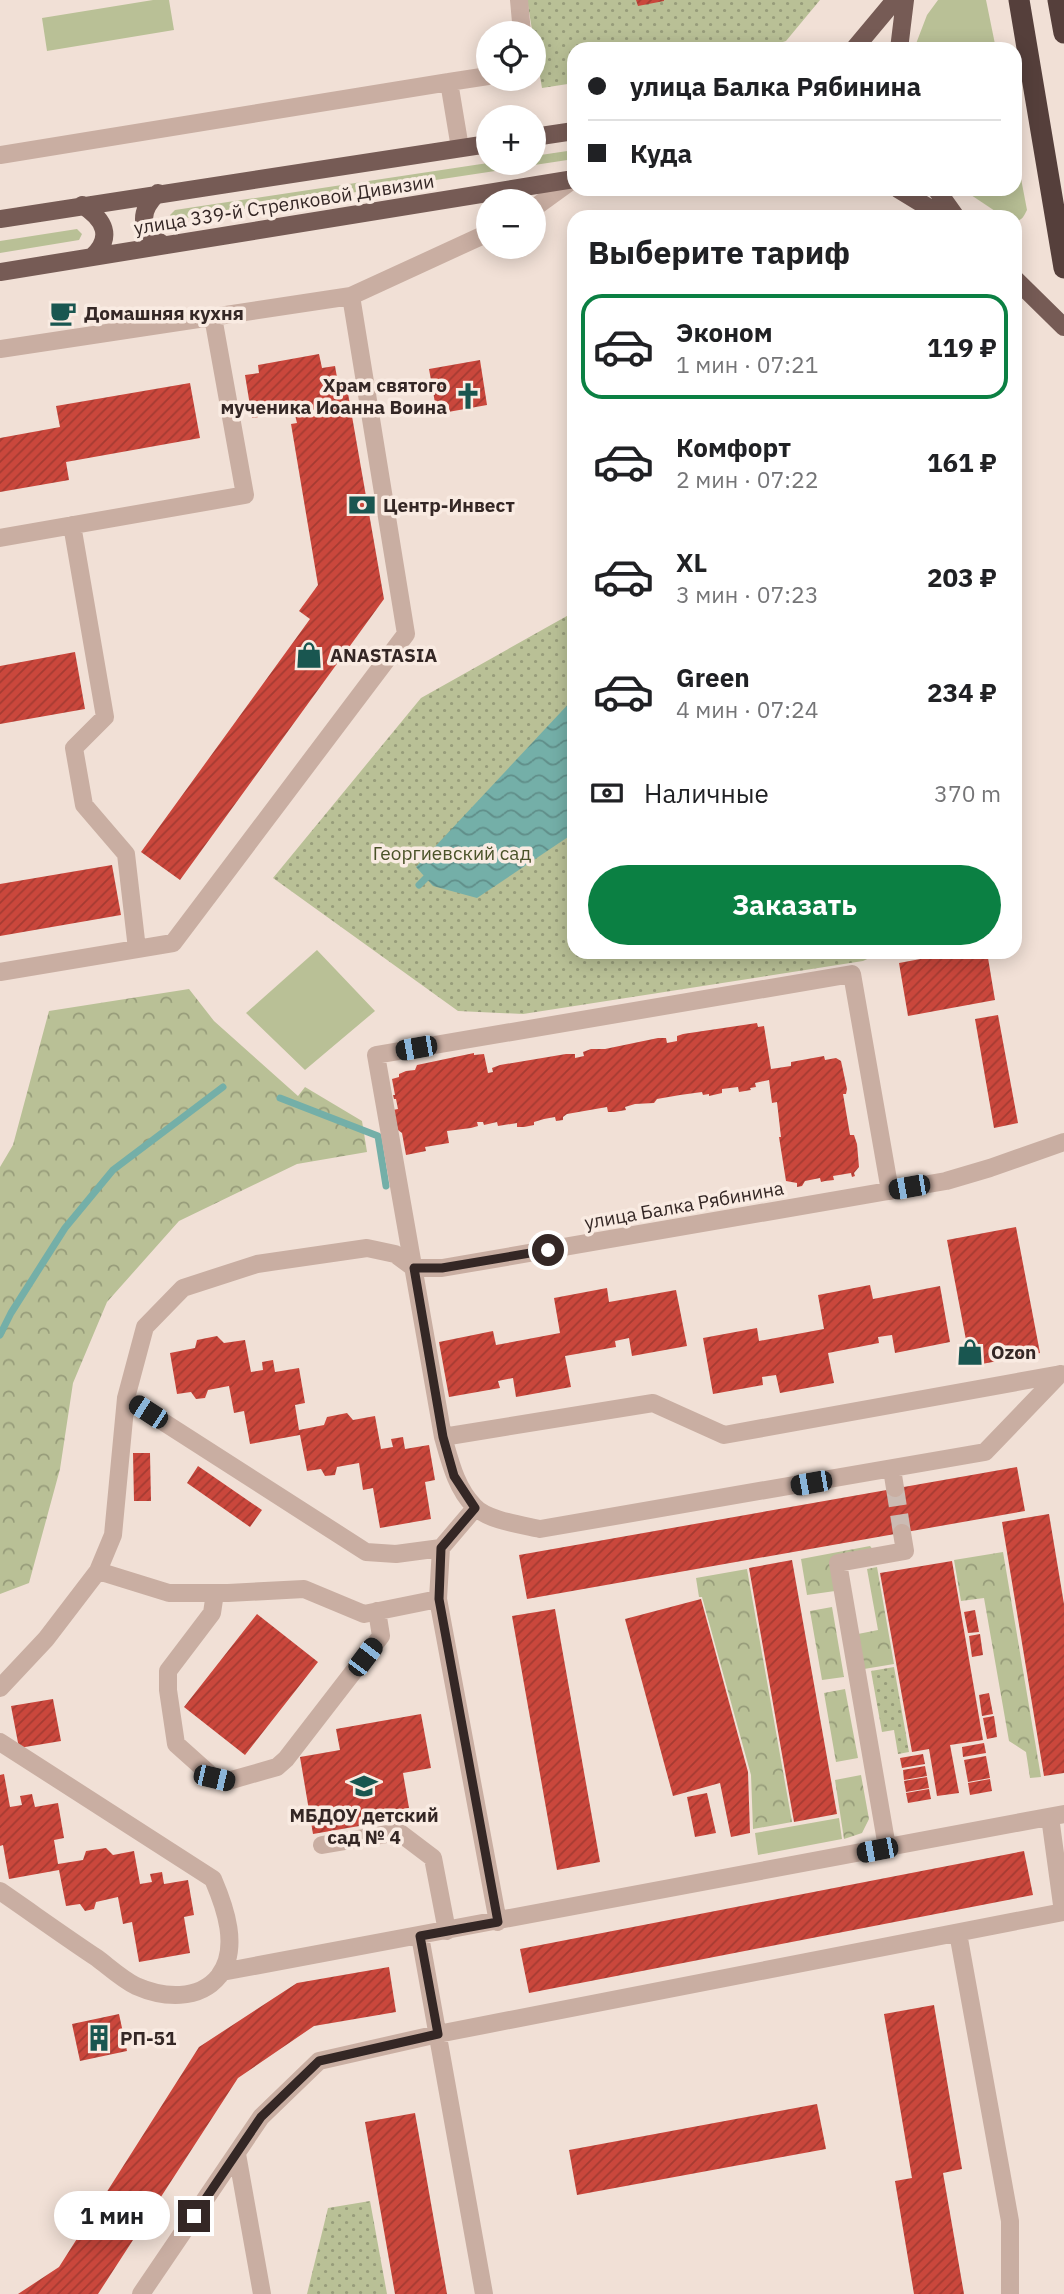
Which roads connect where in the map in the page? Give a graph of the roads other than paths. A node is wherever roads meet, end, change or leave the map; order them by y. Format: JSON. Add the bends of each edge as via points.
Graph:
{"nodes":[{"id":1,"x":519,"y":0,"type":"edge"},
{"id":2,"x":895,"y":0,"type":"edge"},
{"id":3,"x":905,"y":0,"type":"edge"},
{"id":4,"x":1018,"y":0,"type":"edge"},
{"id":5,"x":1058,"y":0,"type":"edge"},
{"id":6,"x":521,"y":21,"type":"edge"},
{"id":7,"x":1064,"y":33,"type":"edge"},
{"id":8,"x":860,"y":42,"type":"edge"},
{"id":9,"x":900,"y":42,"type":"edge"},
{"id":10,"x":476,"y":78,"type":"edge"},
{"id":11,"x":449,"y":82,"type":"junction"},
{"id":12,"x":567,"y":132,"type":"edge"},
{"id":13,"x":546,"y":135,"type":"edge"},
{"id":14,"x":476,"y":146,"type":"edge"},
{"id":15,"x":460,"y":148,"type":"junction"},
{"id":16,"x":0,"y":155,"type":"edge"},
{"id":17,"x":567,"y":180,"type":"edge"},
{"id":18,"x":567,"y":184,"type":"edge"},
{"id":19,"x":158,"y":193,"type":"junction"},
{"id":20,"x":910,"y":196,"type":"edge"},
{"id":21,"x":546,"y":199,"type":"edge"},
{"id":22,"x":82,"y":205,"type":"junction"},
{"id":23,"x":932,"y":210,"type":"edge"},
{"id":24,"x":0,"y":219,"type":"edge"},
{"id":25,"x":476,"y":239,"type":"edge"},
{"id":26,"x":164,"y":245,"type":"junction"},
{"id":27,"x":92,"y":257,"type":"junction"},
{"id":28,"x":1064,"y":268,"type":"edge"},
{"id":29,"x":0,"y":272,"type":"edge"},
{"id":30,"x":1022,"y":286,"type":"edge"},
{"id":31,"x":351,"y":296,"type":"junction"},
{"id":32,"x":213,"y":317,"type":"junction"},
{"id":33,"x":1064,"y":327,"type":"edge"},
{"id":34,"x":0,"y":349,"type":"edge"},
{"id":35,"x":72,"y":525,"type":"junction"},
{"id":36,"x":0,"y":538,"type":"edge"},
{"id":37,"x":137,"y":949,"type":"junction"},
{"id":38,"x":0,"y":972,"type":"edge"},
{"id":39,"x":1064,"y":1142,"type":"edge"},
{"id":40,"x":890,"y":1191,"type":"junction"},
{"id":41,"x":414,"y":1268,"type":"junction"},
{"id":42,"x":1062,"y":1373,"type":"edge"},
{"id":43,"x":126,"y":1398,"type":"junction"},
{"id":44,"x":443,"y":1437,"type":"junction"},
{"id":45,"x":892,"y":1469,"type":"junction"},
{"id":46,"x":895,"y":1488,"type":"tunnel mouth"},
{"id":47,"x":475,"y":1508,"type":"junction"},
{"id":48,"x":902,"y":1533,"type":"tunnel mouth"},
{"id":49,"x":441,"y":1548,"type":"junction"},
{"id":50,"x":98,"y":1571,"type":"junction"},
{"id":51,"x":215,"y":1593,"type":"junction"},
{"id":52,"x":439,"y":1599,"type":"junction"},
{"id":53,"x":377,"y":1611,"type":"junction"},
{"id":54,"x":0,"y":1688,"type":"edge"},
{"id":55,"x":0,"y":1742,"type":"edge"},
{"id":56,"x":1057,"y":1816,"type":"edge"},
{"id":57,"x":322,"y":1845,"type":"dead end"},
{"id":58,"x":887,"y":1847,"type":"junction"},
{"id":59,"x":2,"y":1896,"type":"edge"},
{"id":60,"x":498,"y":1922,"type":"junction"},
{"id":61,"x":447,"y":1931,"type":"junction"},
{"id":62,"x":958,"y":1933,"type":"junction"},
{"id":63,"x":420,"y":1936,"type":"junction"},
{"id":64,"x":222,"y":1972,"type":"junction"},
{"id":65,"x":438,"y":2034,"type":"junction"},
{"id":66,"x":237,"y":2154,"type":"junction"},
{"id":67,"x":141,"y":2294,"type":"edge"},
{"id":68,"x":262,"y":2294,"type":"edge"},
{"id":69,"x":484,"y":2294,"type":"edge"},
{"id":70,"x":1010,"y":2294,"type":"edge"}],
"edges":[{"from":1,"to":6,"type":"street"},
{"from":2,"to":8,"type":"main road"},
{"from":3,"to":9,"type":"main road"},
{"from":4,"to":28,"type":"highway"},
{"from":5,"to":7,"type":"highway"},
{"from":10,"to":11,"type":"street"},
{"from":11,"to":15,"type":"street"},
{"from":11,"to":16,"type":"street"},
{"from":12,"to":13,"type":"main road"},
{"from":14,"to":15,"type":"main road","name":"улица 339-й Стрелковой Дивизии"},
{"from":15,"to":19,"type":"main road","name":"улица 339-й Стрелковой Дивизии"},
{"from":17,"to":26,"type":"main road","name":"улица 339-й Стрелковой Дивизии"},
{"from":18,"to":21,"type":"street"},
{"from":19,"to":22,"type":"main road","name":"улица 339-й Стрелковой Дивизии"},
{"from":19,"to":26,"type":"main road","via":[[148,203],[144,222],[153,239]]},
{"from":20,"to":23,"type":"main road"},
{"from":22,"to":24,"type":"main road","name":"улица 339-й Стрелковой Дивизии"},
{"from":22,"to":27,"type":"main road","via":[[100,219],[104,230],[104,241]]},
{"from":25,"to":31,"type":"street"},
{"from":26,"to":27,"type":"main road","name":"улица 339-й Стрелковой Дивизии"},
{"from":27,"to":29,"type":"main road","name":"улица 339-й Стрелковой Дивизии"},
{"from":30,"to":33,"type":"main road"},
{"from":31,"to":32,"type":"street"},
{"from":31,"to":37,"type":"street","via":[[406,634],[173,943]]},
{"from":32,"to":34,"type":"street"},
{"from":32,"to":35,"type":"street","via":[[245,495]]},
{"from":35,"to":36,"type":"street"},
{"from":35,"to":37,"type":"street","via":[[106,717],[74,748],[84,804],[126,854]]},
{"from":37,"to":38,"type":"street"},
{"from":39,"to":40,"type":"street","name":"улица Балка Рябинина","via":[[946,1181]]},
{"from":40,"to":41,"type":"street","name":"улица Балка Рябинина","via":[[442,1268]]},
{"from":40,"to":41,"type":"street","via":[[852,974],[376,1055]]},
{"from":41,"to":43,"type":"street","via":[[395,1254],[367,1248],[257,1264],[183,1288],[145,1327]]},
{"from":41,"to":44,"type":"street"},
{"from":42,"to":44,"type":"street","via":[[724,1435],[653,1403]]},
{"from":42,"to":45,"type":"street","via":[[985,1452]]},
{"from":43,"to":49,"type":"street","via":[[366,1552],[396,1554]]},
{"from":43,"to":50,"type":"street","via":[[113,1535]]},
{"from":44,"to":47,"type":"street","via":[[454,1476]]},
{"from":45,"to":46,"type":"street"},
{"from":45,"to":47,"type":"street","via":[[540,1529],[506,1522]]},
{"from":47,"to":49,"type":"street"},
{"from":48,"to":58,"type":"street","via":[[905,1551],[838,1563]]},
{"from":49,"to":52,"type":"street"},
{"from":50,"to":51,"type":"street","via":[[169,1593]]},
{"from":50,"to":54,"type":"street","via":[[46,1639]]},
{"from":51,"to":53,"type":"street","via":[[304,1589],[364,1614]]},
{"from":51,"to":53,"type":"street","via":[[212,1613],[168,1671],[167,1690],[176,1744],[214,1778],[228,1781],[277,1767],[286,1759],[381,1636]]},
{"from":52,"to":53,"type":"street"},
{"from":52,"to":60,"type":"street"},
{"from":55,"to":64,"type":"street","via":[[213,1879],[224,1905],[229,1940]]},
{"from":56,"to":58,"type":"street"},
{"from":56,"to":62,"type":"street","via":[[1063,1912]]},
{"from":57,"to":61,"type":"street","via":[[393,1833],[405,1836],[433,1858]]},
{"from":58,"to":60,"type":"street"},
{"from":59,"to":64,"type":"street","via":[[136,1986],[172,1996],[191,1995],[212,1985]]},
{"from":60,"to":61,"type":"street"},
{"from":61,"to":63,"type":"street"},
{"from":62,"to":65,"type":"street"},
{"from":62,"to":70,"type":"street","via":[[1010,2221]]},
{"from":63,"to":64,"type":"street"},
{"from":63,"to":65,"type":"street"},
{"from":65,"to":66,"type":"street","via":[[319,2061],[261,2117]]},
{"from":65,"to":69,"type":"street"},
{"from":66,"to":67,"type":"street"},
{"from":66,"to":68,"type":"street"}]}
